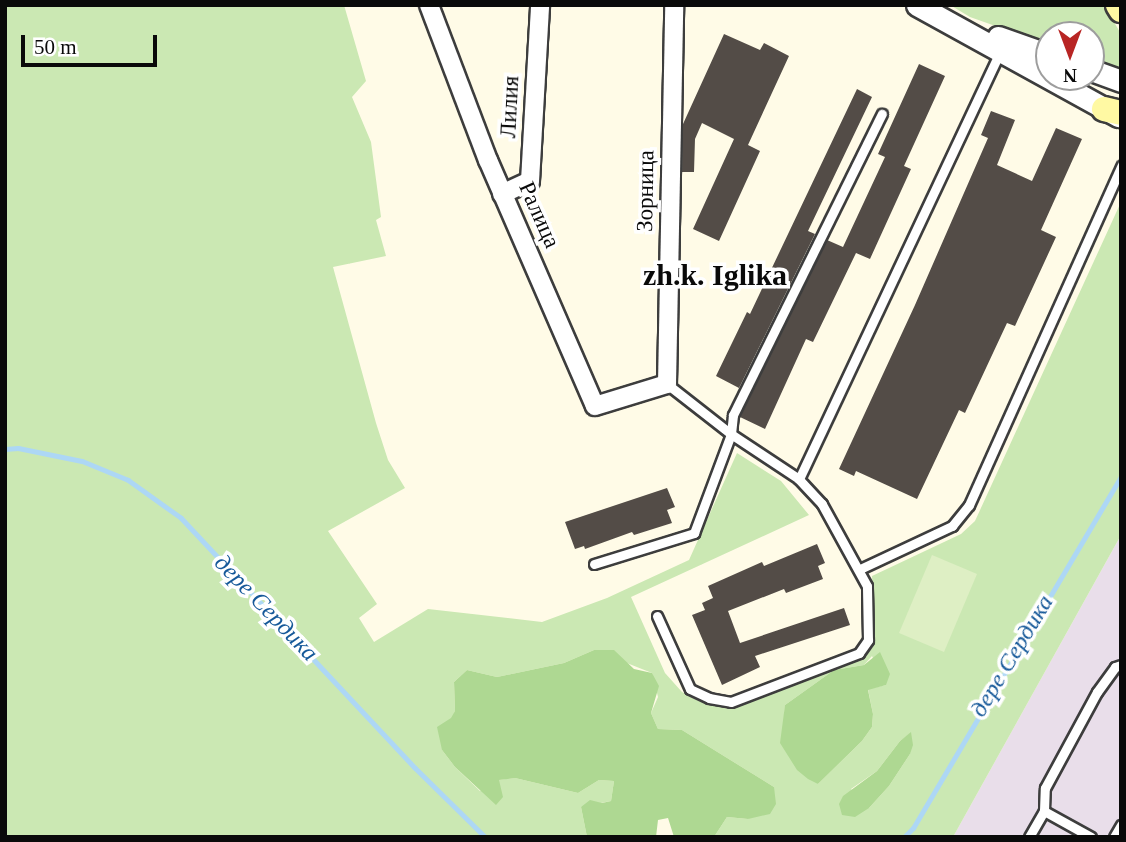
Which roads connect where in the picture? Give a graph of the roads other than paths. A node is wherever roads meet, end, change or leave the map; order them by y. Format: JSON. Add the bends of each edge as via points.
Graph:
{"nodes":[{"id":1,"x":429,"y":5,"type":"edge"},
{"id":2,"x":540,"y":5,"type":"edge"},
{"id":3,"x":674,"y":5,"type":"edge"},
{"id":4,"x":918,"y":5,"type":"edge"},
{"id":5,"x":1118,"y":5,"type":"edge"},
{"id":6,"x":1121,"y":10,"type":"edge"},
{"id":7,"x":1001,"y":50,"type":"junction"},
{"id":8,"x":1035,"y":50,"type":"edge"},
{"id":9,"x":1115,"y":113,"type":"edge"},
{"id":10,"x":882,"y":114,"type":"dead end"},
{"id":11,"x":1121,"y":166,"type":"edge"},
{"id":12,"x":502,"y":194,"type":"junction"},
{"id":13,"x":667,"y":384,"type":"junction"},
{"id":14,"x":731,"y":434,"type":"junction"},
{"id":15,"x":799,"y":480,"type":"junction"},
{"id":16,"x":594,"y":564,"type":"dead end"},
{"id":17,"x":860,"y":569,"type":"junction"},
{"id":18,"x":657,"y":616,"type":"dead end"},
{"id":19,"x":1121,"y":665,"type":"edge"},
{"id":20,"x":1044,"y":811,"type":"junction"},
{"id":21,"x":1121,"y":825,"type":"edge"},
{"id":22,"x":1029,"y":837,"type":"edge"},
{"id":23,"x":1091,"y":837,"type":"edge"},
{"id":24,"x":1114,"y":837,"type":"edge"}],
"edges":[{"from":1,"to":12,"type":"street","name":"Ралица"},
{"from":2,"to":12,"type":"street","name":"Лилия","via":[[530,181]]},
{"from":3,"to":13,"type":"street","name":"Зорница"},
{"from":4,"to":7,"type":"street"},
{"from":4,"to":8,"type":"street"},
{"from":5,"to":6,"type":"main road"},
{"from":7,"to":9,"type":"street"},
{"from":7,"to":15,"type":"lane"},
{"from":10,"to":14,"type":"lane","via":[[733,415]]},
{"from":11,"to":17,"type":"lane","via":[[969,505],[952,526]]},
{"from":12,"to":13,"type":"street","name":"Ралица","via":[[595,406]]},
{"from":13,"to":14,"type":"lane"},
{"from":14,"to":15,"type":"lane"},
{"from":14,"to":16,"type":"lane","via":[[694,533]]},
{"from":15,"to":17,"type":"lane","via":[[822,504]]},
{"from":17,"to":18,"type":"lane","via":[[870,617],[868,640],[859,653],[731,702],[691,689]]},
{"from":19,"to":20,"type":"lane","via":[[1097,692],[1045,788]]},
{"from":20,"to":22,"type":"lane"},
{"from":20,"to":23,"type":"lane"},
{"from":21,"to":24,"type":"lane"}]}
